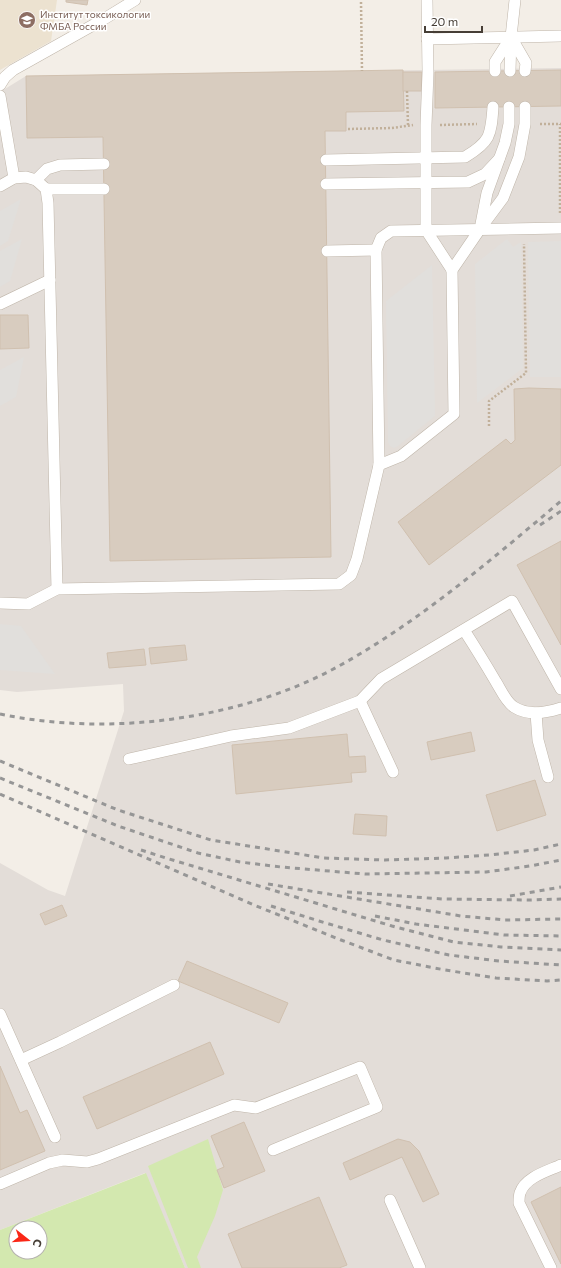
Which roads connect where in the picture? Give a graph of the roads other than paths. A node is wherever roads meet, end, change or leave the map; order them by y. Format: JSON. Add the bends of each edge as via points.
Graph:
{"nodes":[{"id":1,"x":135,"y":0,"type":"edge"},
{"id":2,"x":427,"y":0,"type":"edge"},
{"id":3,"x":515,"y":0,"type":"edge"},
{"id":4,"x":561,"y":36,"type":"edge"},
{"id":5,"x":511,"y":37,"type":"junction"},
{"id":6,"x":427,"y":39,"type":"junction"},
{"id":7,"x":495,"y":71,"type":"dead end"},
{"id":8,"x":510,"y":71,"type":"dead end"},
{"id":9,"x":525,"y":71,"type":"dead end"},
{"id":10,"x":0,"y":85,"type":"edge"},
{"id":11,"x":0,"y":96,"type":"edge"},
{"id":12,"x":494,"y":107,"type":"dead end"},
{"id":13,"x":509,"y":107,"type":"dead end"},
{"id":14,"x":525,"y":107,"type":"dead end"},
{"id":15,"x":426,"y":158,"type":"junction"},
{"id":16,"x":499,"y":159,"type":"junction"},
{"id":17,"x":326,"y":160,"type":"dead end"},
{"id":18,"x":104,"y":164,"type":"dead end"},
{"id":19,"x":14,"y":178,"type":"junction"},
{"id":20,"x":36,"y":180,"type":"junction"},
{"id":21,"x":426,"y":183,"type":"junction"},
{"id":22,"x":326,"y":184,"type":"dead end"},
{"id":23,"x":0,"y":186,"type":"edge"},
{"id":24,"x":46,"y":189,"type":"junction"},
{"id":25,"x":104,"y":189,"type":"dead end"},
{"id":26,"x":560,"y":228,"type":"edge"},
{"id":27,"x":480,"y":229,"type":"junction"},
{"id":28,"x":426,"y":230,"type":"junction"},
{"id":29,"x":376,"y":250,"type":"junction"},
{"id":30,"x":327,"y":251,"type":"dead end"},
{"id":31,"x":452,"y":270,"type":"junction"},
{"id":32,"x":50,"y":280,"type":"junction"},
{"id":33,"x":0,"y":304,"type":"edge"},
{"id":34,"x":379,"y":465,"type":"junction"},
{"id":35,"x":57,"y":589,"type":"junction"},
{"id":36,"x":0,"y":603,"type":"edge"},
{"id":37,"x":464,"y":630,"type":"junction"},
{"id":38,"x":561,"y":689,"type":"edge"},
{"id":39,"x":360,"y":701,"type":"junction"},
{"id":40,"x":561,"y":708,"type":"edge"},
{"id":41,"x":536,"y":713,"type":"junction"},
{"id":42,"x":129,"y":759,"type":"dead end"},
{"id":43,"x":393,"y":772,"type":"dead end"},
{"id":44,"x":548,"y":777,"type":"dead end"},
{"id":45,"x":174,"y":985,"type":"dead end"},
{"id":46,"x":0,"y":1014,"type":"edge"},
{"id":47,"x":21,"y":1060,"type":"junction"},
{"id":48,"x":55,"y":1137,"type":"dead end"},
{"id":49,"x":273,"y":1150,"type":"dead end"},
{"id":50,"x":561,"y":1165,"type":"edge"},
{"id":51,"x":0,"y":1184,"type":"edge"},
{"id":52,"x":390,"y":1200,"type":"dead end"},
{"id":53,"x":420,"y":1268,"type":"edge"},
{"id":54,"x":551,"y":1268,"type":"edge"}],
"edges":[{"from":1,"to":10,"type":"lane","via":[[13,70]]},
{"from":2,"to":6,"type":"lane"},
{"from":3,"to":5,"type":"lane"},
{"from":4,"to":5,"type":"lane"},
{"from":5,"to":6,"type":"lane"},
{"from":5,"to":7,"type":"lane","via":[[495,62]]},
{"from":5,"to":8,"type":"lane"},
{"from":5,"to":9,"type":"lane","via":[[526,63]]},
{"from":6,"to":15,"type":"lane"},
{"from":11,"to":19,"type":"lane"},
{"from":12,"to":15,"type":"lane","via":[[488,138],[478,149],[465,158]]},
{"from":13,"to":16,"type":"lane","via":[[509,124]]},
{"from":14,"to":27,"type":"lane","via":[[525,124],[519,157],[503,198]]},
{"from":15,"to":17,"type":"lane"},
{"from":15,"to":21,"type":"lane"},
{"from":16,"to":21,"type":"lane","via":[[485,174],[468,182]]},
{"from":16,"to":27,"type":"lane","via":[[487,193]]},
{"from":18,"to":20,"type":"lane","via":[[60,165],[47,169]]},
{"from":19,"to":20,"type":"lane","via":[[26,177]]},
{"from":19,"to":23,"type":"lane"},
{"from":20,"to":24,"type":"lane"},
{"from":21,"to":22,"type":"lane"},
{"from":21,"to":28,"type":"lane"},
{"from":24,"to":25,"type":"lane"},
{"from":24,"to":32,"type":"lane"},
{"from":26,"to":27,"type":"lane"},
{"from":27,"to":28,"type":"lane"},
{"from":27,"to":31,"type":"lane"},
{"from":28,"to":29,"type":"lane","via":[[391,231],[381,238]]},
{"from":28,"to":31,"type":"lane"},
{"from":29,"to":30,"type":"lane"},
{"from":29,"to":34,"type":"lane"},
{"from":31,"to":34,"type":"lane","via":[[454,414],[401,456]]},
{"from":32,"to":33,"type":"lane"},
{"from":32,"to":35,"type":"lane"},
{"from":34,"to":35,"type":"lane","via":[[357,559],[351,575],[339,584]]},
{"from":35,"to":36,"type":"lane","via":[[28,604]]},
{"from":37,"to":38,"type":"lane","via":[[512,601]]},
{"from":37,"to":39,"type":"lane","via":[[381,679]]},
{"from":37,"to":41,"type":"lane","via":[[512,706],[523,712]]},
{"from":39,"to":42,"type":"lane","via":[[289,728],[231,736]]},
{"from":39,"to":43,"type":"lane"},
{"from":40,"to":41,"type":"lane"},
{"from":41,"to":44,"type":"lane","via":[[538,740]]},
{"from":45,"to":47,"type":"lane"},
{"from":46,"to":47,"type":"lane"},
{"from":47,"to":48,"type":"lane"},
{"from":49,"to":51,"type":"lane","via":[[377,1107],[360,1067],[256,1108],[234,1105],[87,1162],[63,1160],[49,1163]]},
{"from":50,"to":54,"type":"lane","via":[[534,1177],[525,1185],[520,1193],[519,1203]]},
{"from":52,"to":53,"type":"lane"}]}
